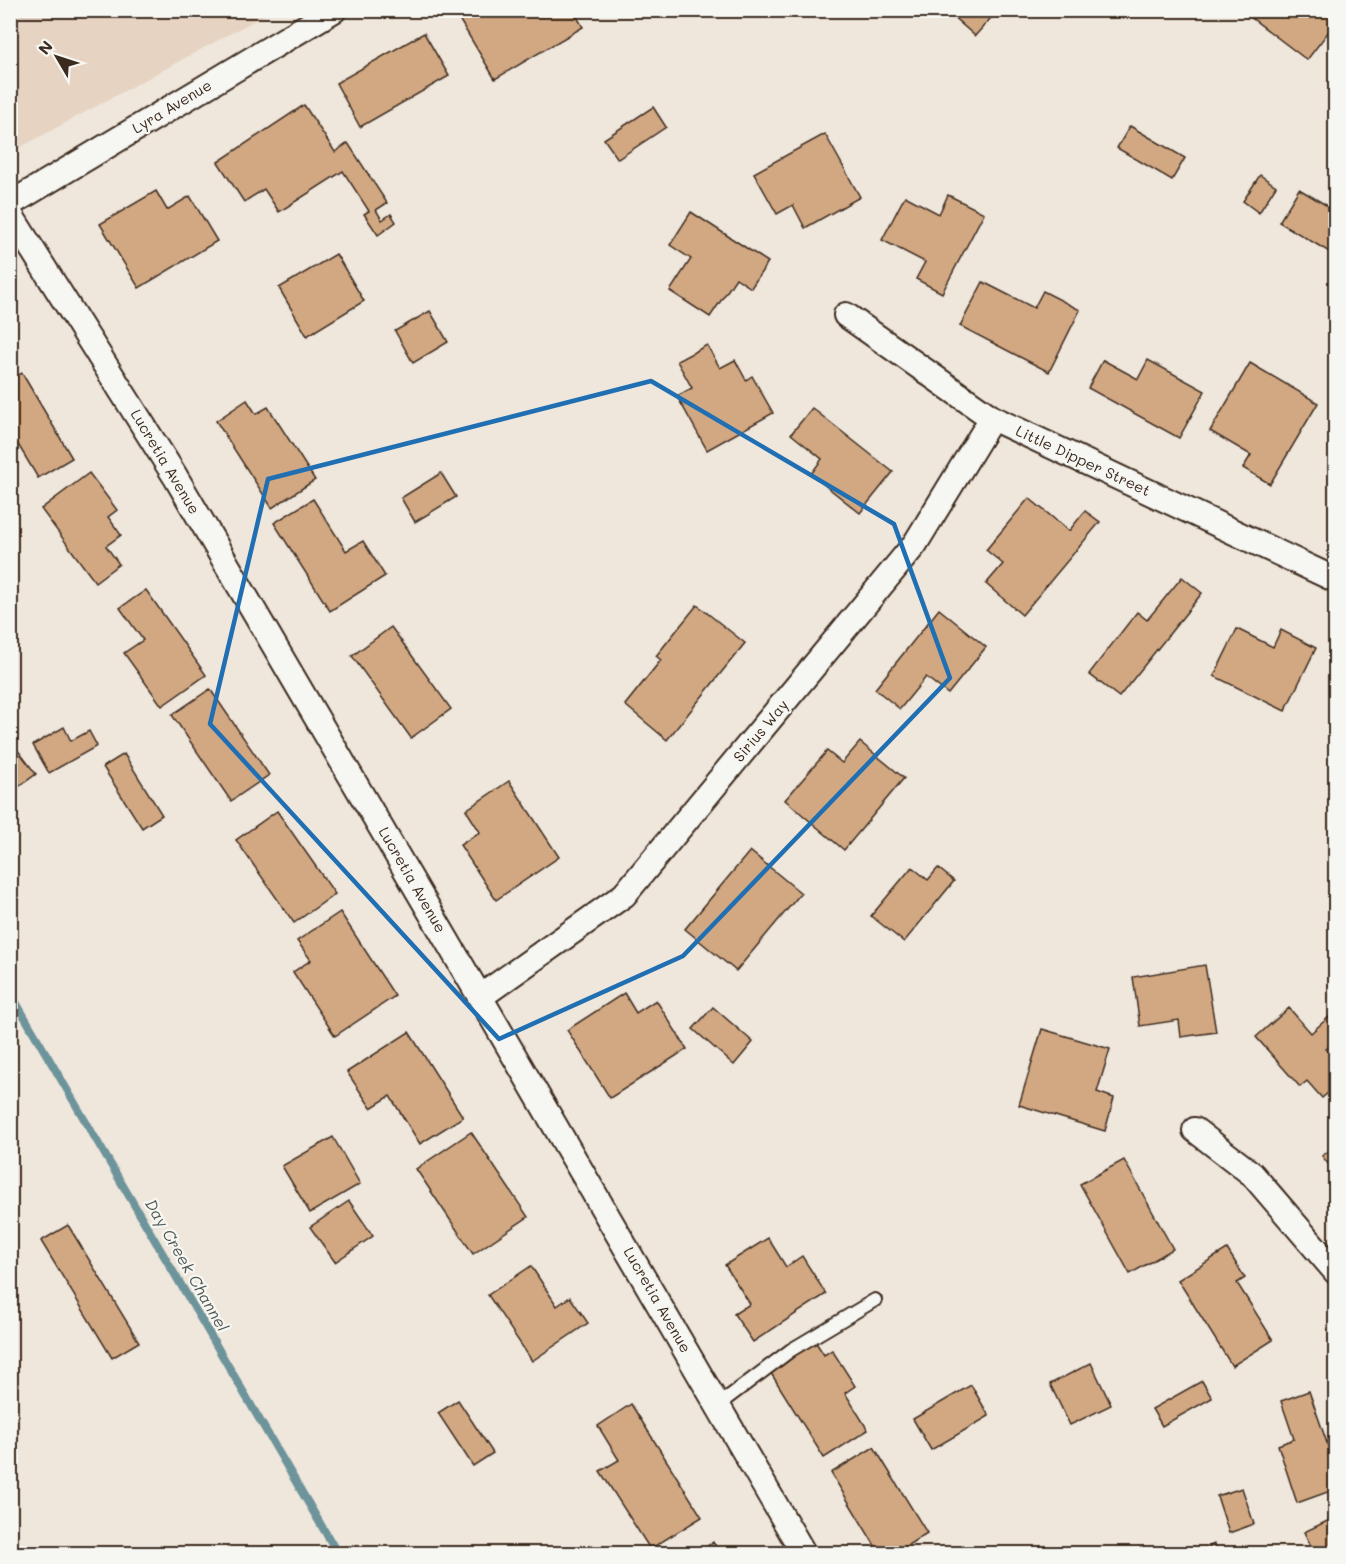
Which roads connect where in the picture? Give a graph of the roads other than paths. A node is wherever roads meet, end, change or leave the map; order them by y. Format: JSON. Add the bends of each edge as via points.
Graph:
{"nodes":[{"id":1,"x":334,"y":10,"type":"edge"},
{"id":2,"x":10,"y":204,"type":"edge"},
{"id":3,"x":10,"y":214,"type":"edge"},
{"id":4,"x":846,"y":315,"type":"dead end"},
{"id":5,"x":992,"y":418,"type":"junction"},
{"id":6,"x":1335,"y":580,"type":"edge"},
{"id":7,"x":480,"y":997,"type":"junction"},
{"id":8,"x":1195,"y":1130,"type":"dead end"},
{"id":9,"x":1335,"y":1272,"type":"edge"},
{"id":10,"x":875,"y":1300,"type":"dead end"},
{"id":11,"x":718,"y":1405,"type":"junction"},
{"id":12,"x":804,"y":1554,"type":"edge"}],
"edges":[{"from":1,"to":2,"type":"street","name":"Lyra Avenue"},
{"from":3,"to":7,"type":"street","name":"Lucretia Avenue","via":[[176,476]]},
{"from":4,"to":5,"type":"street","name":"Little Dipper Street"},
{"from":5,"to":6,"type":"street","name":"Little Dipper Street"},
{"from":5,"to":7,"type":"street","name":"Sirius Way","via":[[915,544],[624,895]]},
{"from":7,"to":11,"type":"street","name":"Lucretia Avenue"},
{"from":8,"to":9,"type":"street","via":[[1252,1174]]},
{"from":10,"to":11,"type":"lane","via":[[791,1350]]},
{"from":11,"to":12,"type":"street","name":"Lucretia Avenue"}]}
